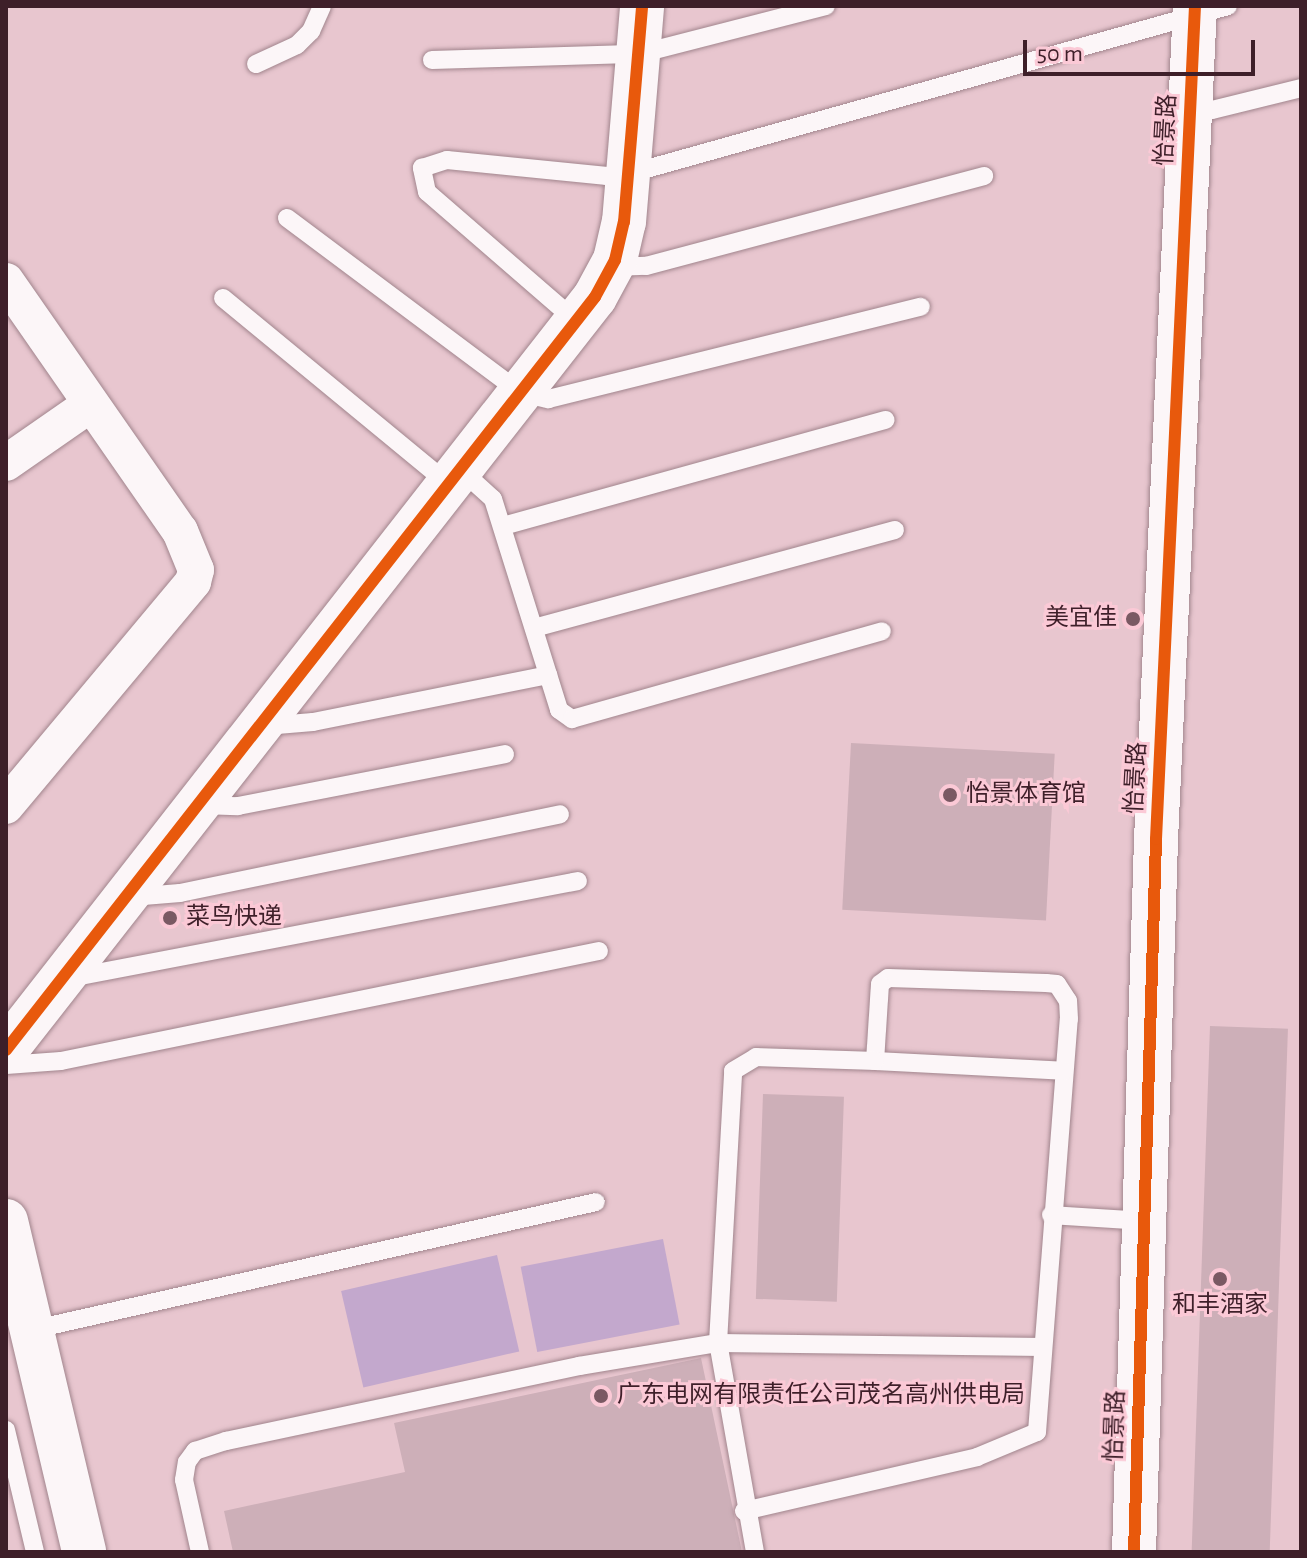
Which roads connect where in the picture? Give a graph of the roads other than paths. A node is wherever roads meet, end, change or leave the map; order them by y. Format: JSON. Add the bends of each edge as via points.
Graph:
{"nodes":[{"id":1,"x":322,"y":6,"type":"edge"},
{"id":2,"x":642,"y":6,"type":"edge"},
{"id":3,"x":826,"y":6,"type":"edge"},
{"id":4,"x":1206,"y":9,"type":"edge"},
{"id":5,"x":639,"y":54,"type":"junction"},
{"id":6,"x":432,"y":60,"type":"dead end"},
{"id":7,"x":256,"y":64,"type":"dead end"},
{"id":8,"x":1301,"y":88,"type":"edge"},
{"id":9,"x":1190,"y":108,"type":"junction"},
{"id":10,"x":632,"y":173,"type":"junction"},
{"id":11,"x":984,"y":176,"type":"dead end"},
{"id":12,"x":287,"y":218,"type":"dead end"},
{"id":13,"x":612,"y":267,"type":"junction"},
{"id":14,"x":6,"y":281,"type":"edge"},
{"id":15,"x":223,"y":298,"type":"dead end"},
{"id":16,"x":921,"y":307,"type":"dead end"},
{"id":17,"x":576,"y":321,"type":"junction"},
{"id":18,"x":521,"y":393,"type":"junction"},
{"id":19,"x":91,"y":404,"type":"junction"},
{"id":20,"x":886,"y":420,"type":"dead end"},
{"id":21,"x":6,"y":463,"type":"edge"},
{"id":22,"x":456,"y":477,"type":"junction"},
{"id":23,"x":503,"y":526,"type":"junction"},
{"id":24,"x":895,"y":530,"type":"dead end"},
{"id":25,"x":534,"y":628,"type":"junction"},
{"id":26,"x":882,"y":631,"type":"dead end"},
{"id":27,"x":548,"y":675,"type":"junction"},
{"id":28,"x":262,"y":725,"type":"junction"},
{"id":29,"x":505,"y":754,"type":"dead end"},
{"id":30,"x":200,"y":804,"type":"junction"},
{"id":31,"x":6,"y":806,"type":"edge"},
{"id":32,"x":560,"y":814,"type":"dead end"},
{"id":33,"x":578,"y":881,"type":"dead end"},
{"id":34,"x":127,"y":896,"type":"junction"},
{"id":35,"x":599,"y":951,"type":"dead end"},
{"id":36,"x":62,"y":979,"type":"junction"},
{"id":37,"x":6,"y":1050,"type":"edge"},
{"id":38,"x":875,"y":1061,"type":"junction"},
{"id":39,"x":6,"y":1065,"type":"edge"},
{"id":40,"x":1064,"y":1071,"type":"junction"},
{"id":41,"x":596,"y":1202,"type":"dead end"},
{"id":42,"x":1051,"y":1215,"type":"junction"},
{"id":43,"x":6,"y":1221,"type":"edge"},
{"id":44,"x":1144,"y":1221,"type":"junction"},
{"id":45,"x":31,"y":1330,"type":"junction"},
{"id":46,"x":718,"y":1343,"type":"junction"},
{"id":47,"x":1043,"y":1347,"type":"junction"},
{"id":48,"x":6,"y":1430,"type":"edge"},
{"id":49,"x":14,"y":1501,"type":"edge"},
{"id":50,"x":744,"y":1511,"type":"junction"},
{"id":51,"x":35,"y":1552,"type":"edge"},
{"id":52,"x":84,"y":1552,"type":"edge"},
{"id":53,"x":200,"y":1552,"type":"edge"},
{"id":54,"x":755,"y":1552,"type":"edge"},
{"id":55,"x":1134,"y":1552,"type":"edge"}],
"edges":[{"from":1,"to":7,"type":"lane","via":[[311,31],[297,45]]},
{"from":2,"to":5,"type":"street"},
{"from":3,"to":5,"type":"lane"},
{"from":4,"to":9,"type":"street","name":"怡景路"},
{"from":4,"to":10,"type":"lane"},
{"from":5,"to":6,"type":"lane"},
{"from":5,"to":10,"type":"street"},
{"from":8,"to":9,"type":"lane","via":[[1212,110]]},
{"from":9,"to":44,"type":"street","name":"怡景路"},
{"from":10,"to":13,"type":"street"},
{"from":10,"to":17,"type":"lane","via":[[607,176],[447,160],[422,168],[427,192]]},
{"from":11,"to":13,"type":"lane","via":[[646,266]]},
{"from":12,"to":18,"type":"lane"},
{"from":13,"to":17,"type":"street"},
{"from":14,"to":19,"type":"street"},
{"from":15,"to":22,"type":"lane"},
{"from":16,"to":18,"type":"lane","via":[[572,395],[548,399]]},
{"from":17,"to":18,"type":"street"},
{"from":18,"to":22,"type":"street"},
{"from":19,"to":21,"type":"street"},
{"from":19,"to":31,"type":"street","via":[[180,531],[194,559],[195,576]]},
{"from":20,"to":23,"type":"lane"},
{"from":22,"to":23,"type":"lane","via":[[493,499]]},
{"from":22,"to":28,"type":"street"},
{"from":23,"to":25,"type":"lane"},
{"from":24,"to":25,"type":"lane"},
{"from":25,"to":27,"type":"lane"},
{"from":26,"to":27,"type":"lane","via":[[581,720],[559,710]]},
{"from":27,"to":28,"type":"lane","via":[[278,729]]},
{"from":28,"to":30,"type":"street"},
{"from":29,"to":30,"type":"lane","via":[[238,806]]},
{"from":30,"to":34,"type":"street"},
{"from":32,"to":34,"type":"lane","via":[[180,893]]},
{"from":33,"to":36,"type":"lane"},
{"from":34,"to":36,"type":"street"},
{"from":35,"to":39,"type":"lane","via":[[61,1061]]},
{"from":36,"to":37,"type":"street"},
{"from":38,"to":40,"type":"lane"},
{"from":38,"to":40,"type":"lane","via":[[880,984],[888,978],[1046,983],[1057,984],[1068,1001]]},
{"from":38,"to":46,"type":"lane","via":[[756,1057],[733,1071]]},
{"from":40,"to":42,"type":"lane"},
{"from":41,"to":45,"type":"lane"},
{"from":42,"to":44,"type":"lane"},
{"from":42,"to":47,"type":"lane"},
{"from":43,"to":45,"type":"street"},
{"from":44,"to":55,"type":"street","name":"怡景路"},
{"from":45,"to":52,"type":"street"},
{"from":46,"to":47,"type":"lane"},
{"from":46,"to":50,"type":"lane"},
{"from":46,"to":53,"type":"lane","via":[[579,1366],[195,1451],[184,1480]]},
{"from":47,"to":50,"type":"lane","via":[[1040,1417],[1037,1432],[1029,1439],[977,1457]]},
{"from":48,"to":49,"type":"lane"},
{"from":49,"to":51,"type":"lane"},
{"from":50,"to":54,"type":"lane"}]}
